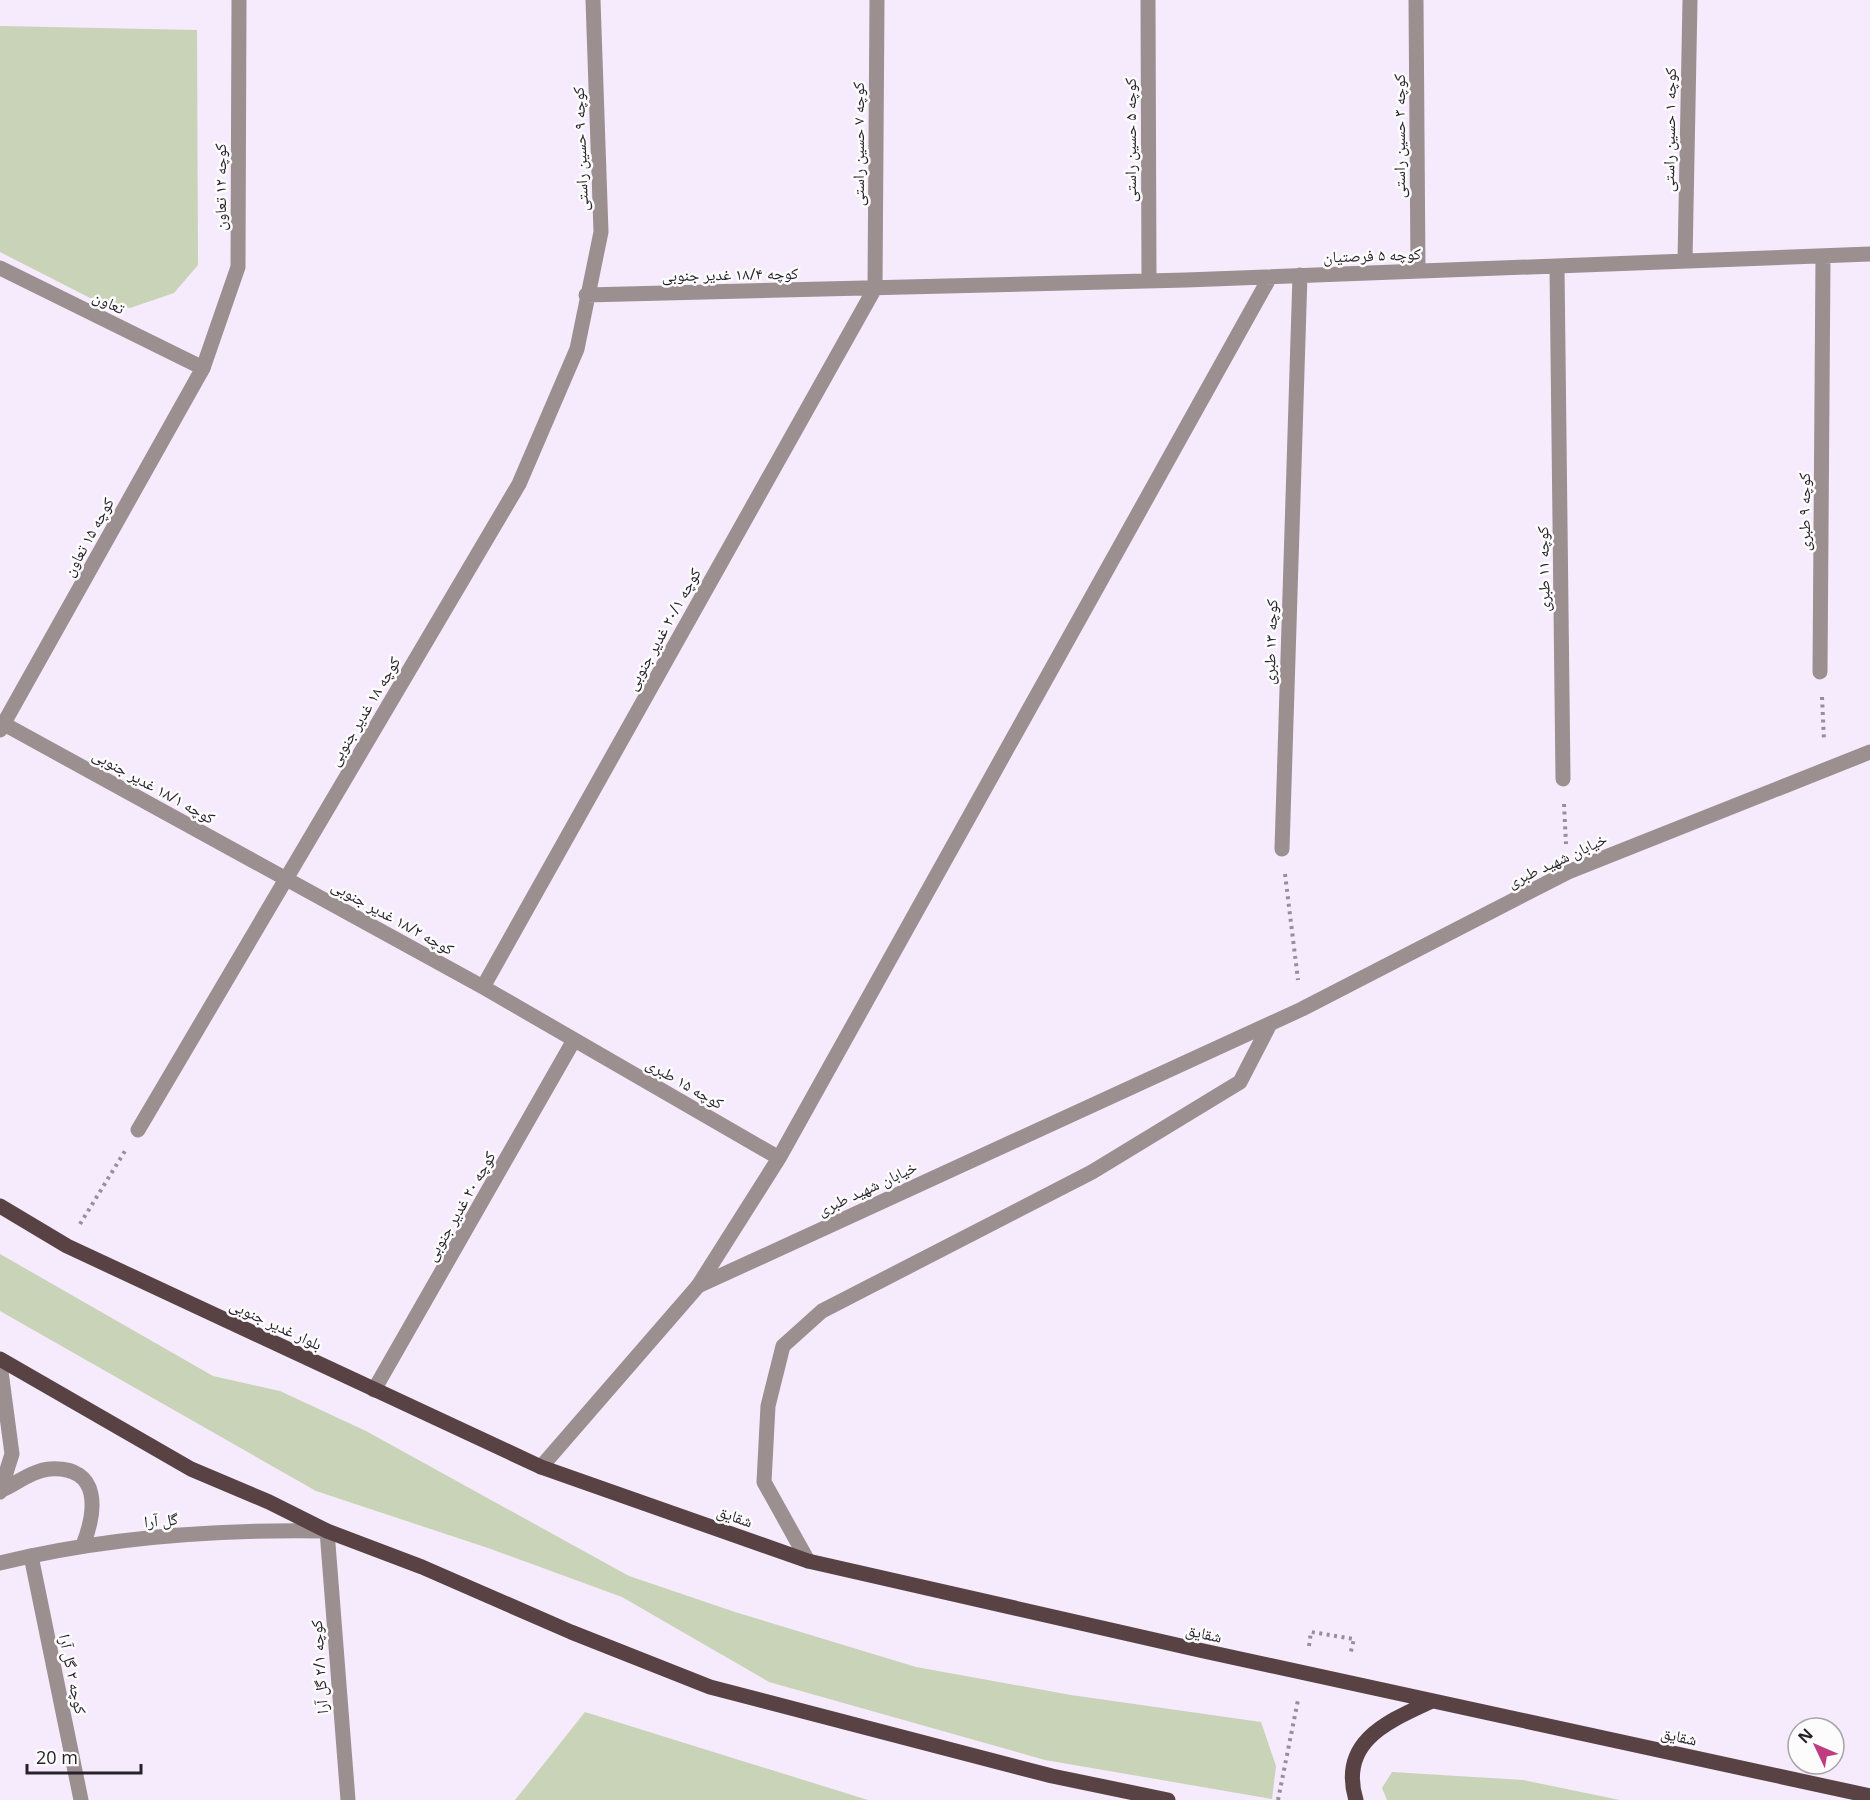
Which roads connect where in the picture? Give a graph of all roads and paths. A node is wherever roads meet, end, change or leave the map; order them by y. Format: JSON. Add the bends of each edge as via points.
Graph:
{"nodes":[{"id":1,"x":238,"y":0,"type":"edge"},
{"id":2,"x":593,"y":0,"type":"edge"},
{"id":3,"x":877,"y":0,"type":"edge"},
{"id":4,"x":1148,"y":0,"type":"edge"},
{"id":5,"x":1416,"y":0,"type":"edge"},
{"id":6,"x":1690,"y":0,"type":"edge"},
{"id":7,"x":1870,"y":254,"type":"edge"},
{"id":8,"x":1824,"y":256,"type":"junction"},
{"id":9,"x":1685,"y":261,"type":"junction"},
{"id":10,"x":1557,"y":266,"type":"junction"},
{"id":11,"x":0,"y":268,"type":"edge"},
{"id":12,"x":1418,"y":271,"type":"junction"},
{"id":13,"x":1300,"y":275,"type":"junction"},
{"id":14,"x":1270,"y":277,"type":"junction"},
{"id":15,"x":1149,"y":281,"type":"junction"},
{"id":16,"x":875,"y":288,"type":"junction"},
{"id":17,"x":586,"y":295,"type":"junction"},
{"id":18,"x":203,"y":368,"type":"junction"},
{"id":19,"x":1820,"y":672,"type":"joint"},
{"id":20,"x":2,"y":727,"type":"edge"},
{"id":21,"x":1870,"y":752,"type":"edge"},
{"id":22,"x":1826,"y":768,"type":"junction"},
{"id":23,"x":1563,"y":779,"type":"joint"},
{"id":24,"x":1282,"y":849,"type":"joint"},
{"id":25,"x":1568,"y":872,"type":"junction"},
{"id":26,"x":286,"y":880,"type":"junction"},
{"id":27,"x":483,"y":987,"type":"junction"},
{"id":28,"x":1302,"y":1009,"type":"junction"},
{"id":29,"x":1270,"y":1024,"type":"junction"},
{"id":30,"x":574,"y":1040,"type":"junction"},
{"id":31,"x":138,"y":1130,"type":"joint"},
{"id":32,"x":778,"y":1158,"type":"junction"},
{"id":33,"x":0,"y":1206,"type":"edge"},
{"id":34,"x":66,"y":1246,"type":"junction"},
{"id":35,"x":698,"y":1286,"type":"junction"},
{"id":36,"x":0,"y":1359,"type":"edge"},
{"id":37,"x":0,"y":1364,"type":"edge"},
{"id":38,"x":374,"y":1390,"type":"junction"},
{"id":39,"x":541,"y":1467,"type":"junction"},
{"id":40,"x":1,"y":1491,"type":"edge"},
{"id":41,"x":327,"y":1531,"type":"junction"},
{"id":42,"x":83,"y":1545,"type":"junction"},
{"id":43,"x":31,"y":1556,"type":"junction"},
{"id":44,"x":808,"y":1561,"type":"junction"},
{"id":45,"x":0,"y":1563,"type":"edge"},
{"id":46,"x":1354,"y":1639,"type":"dead end"},
{"id":47,"x":1307,"y":1654,"type":"dead end"},
{"id":48,"x":1298,"y":1699,"type":"dead end"},
{"id":49,"x":1432,"y":1701,"type":"junction"},
{"id":50,"x":1870,"y":1796,"type":"edge"},
{"id":51,"x":81,"y":1800,"type":"edge"},
{"id":52,"x":348,"y":1800,"type":"edge"},
{"id":53,"x":1168,"y":1800,"type":"edge"},
{"id":54,"x":1278,"y":1800,"type":"edge"},
{"id":55,"x":1356,"y":1800,"type":"edge"}],
"edges":[{"from":1,"to":18,"type":"street","name":"کوچه ۱۲ تعاون","via":[[238,267]]},
{"from":2,"to":17,"type":"street","name":"کوچه ۹ حسین راستی","via":[[601,232]]},
{"from":3,"to":16,"type":"street","name":"کوچه ۷ حسین راستی"},
{"from":4,"to":15,"type":"street","name":"کوچه ۵ حسین راستی"},
{"from":5,"to":12,"type":"street","name":"کوچه ۳ حسین راستی"},
{"from":6,"to":9,"type":"street","name":"کوچه ۱ حسین راستی"},
{"from":7,"to":8,"type":"street","name":"کوچه ۵ فرصتیان"},
{"from":8,"to":9,"type":"street","name":"کوچه ۵ فرصتیان"},
{"from":8,"to":19,"type":"street","name":"کوچه ۹ طبری"},
{"from":9,"to":10,"type":"street","name":"کوچه ۵ فرصتیان"},
{"from":10,"to":12,"type":"street","name":"کوچه ۵ فرصتیان"},
{"from":10,"to":23,"type":"street","name":"کوچه ۱۱ طبری"},
{"from":11,"to":18,"type":"street","name":"تعاون"},
{"from":12,"to":13,"type":"street","name":"کوچه ۵ فرصتیان"},
{"from":13,"to":14,"type":"street","name":"کوچه ۵ فرصتیان"},
{"from":13,"to":24,"type":"street","name":"کوچه ۱۳ طبری"},
{"from":14,"to":15,"type":"street","name":"کوچه ۵ فرصتیان"},
{"from":14,"to":32,"type":"street"},
{"from":15,"to":16,"type":"street","name":"کوچه ۵ فرصتیان"},
{"from":16,"to":17,"type":"street","name":"کوچه ۱۸/۴ غدیر جنوبی"},
{"from":16,"to":27,"type":"street","name":"کوچه ۲۰/۱ غدیر جنوبی"},
{"from":17,"to":26,"type":"street","name":"کوچه ۱۸ غدیر جنوبی","via":[[577,348],[519,484]]},
{"from":18,"to":20,"type":"street","name":"کوچه ۱۵ تعاون"},
{"from":19,"to":22,"type":"path"},
{"from":20,"to":26,"type":"street","name":"کوچه ۱۸/۱ غدیر جنوبی"},
{"from":21,"to":22,"type":"street","name":"خیابان شهید طبری"},
{"from":22,"to":25,"type":"street","name":"خیابان شهید طبری"},
{"from":23,"to":25,"type":"path"},
{"from":24,"to":28,"type":"path"},
{"from":25,"to":28,"type":"street","name":"خیابان شهید طبری"},
{"from":26,"to":27,"type":"street","name":"کوچه ۱۸/۲ غدیر جنوبی"},
{"from":26,"to":31,"type":"street","name":"کوچه ۱۸ غدیر جنوبی"},
{"from":27,"to":30,"type":"street","name":"کوچه ۱۸/۲ غدیر جنوبی"},
{"from":28,"to":29,"type":"street","name":"خیابان شهید طبری"},
{"from":29,"to":35,"type":"street","name":"خیابان شهید طبری"},
{"from":29,"to":44,"type":"street","via":[[1240,1082],[1092,1172],[822,1311],[783,1346],[768,1406],[764,1482]]},
{"from":30,"to":32,"type":"street","name":"کوچه ۱۵ طبری"},
{"from":30,"to":38,"type":"street","name":"کوچه ۲۰ غدیر جنوبی"},
{"from":31,"to":34,"type":"path"},
{"from":32,"to":35,"type":"street"},
{"from":33,"to":34,"type":"main road","name":"بلوار غدیر جنوبی"},
{"from":34,"to":38,"type":"main road","name":"بلوار غدیر جنوبی"},
{"from":35,"to":39,"type":"street","name":"خیابان شهید طبری"},
{"from":36,"to":41,"type":"main road","via":[[190,1469]]},
{"from":37,"to":40,"type":"street","via":[[12,1455]]},
{"from":38,"to":39,"type":"main road","name":"بلوار غدیر جنوبی"},
{"from":39,"to":44,"type":"main road","name":"شقایق"},
{"from":40,"to":42,"type":"street","via":[[51,1469],[78,1476],[87,1484],[94,1507]]},
{"from":41,"to":42,"type":"street","name":"گل آرا","via":[[254,1530]]},
{"from":41,"to":52,"type":"street","name":"کوچه ۲/۱ گل آرا"},
{"from":41,"to":53,"type":"main road","via":[[710,1687],[1052,1776]]},
{"from":42,"to":43,"type":"street","name":"گل آرا"},
{"from":43,"to":45,"type":"street","name":"گل آرا"},
{"from":43,"to":51,"type":"street","name":"کوچه ۲ گل آرا"},
{"from":44,"to":49,"type":"main road","name":"شقایق"},
{"from":46,"to":47,"type":"path","via":[[1311,1632]]},
{"from":48,"to":54,"type":"path"},
{"from":49,"to":50,"type":"main road","name":"شقایق"},
{"from":49,"to":55,"type":"main road","via":[[1378,1727],[1365,1740],[1355,1762],[1352,1786]]}]}
